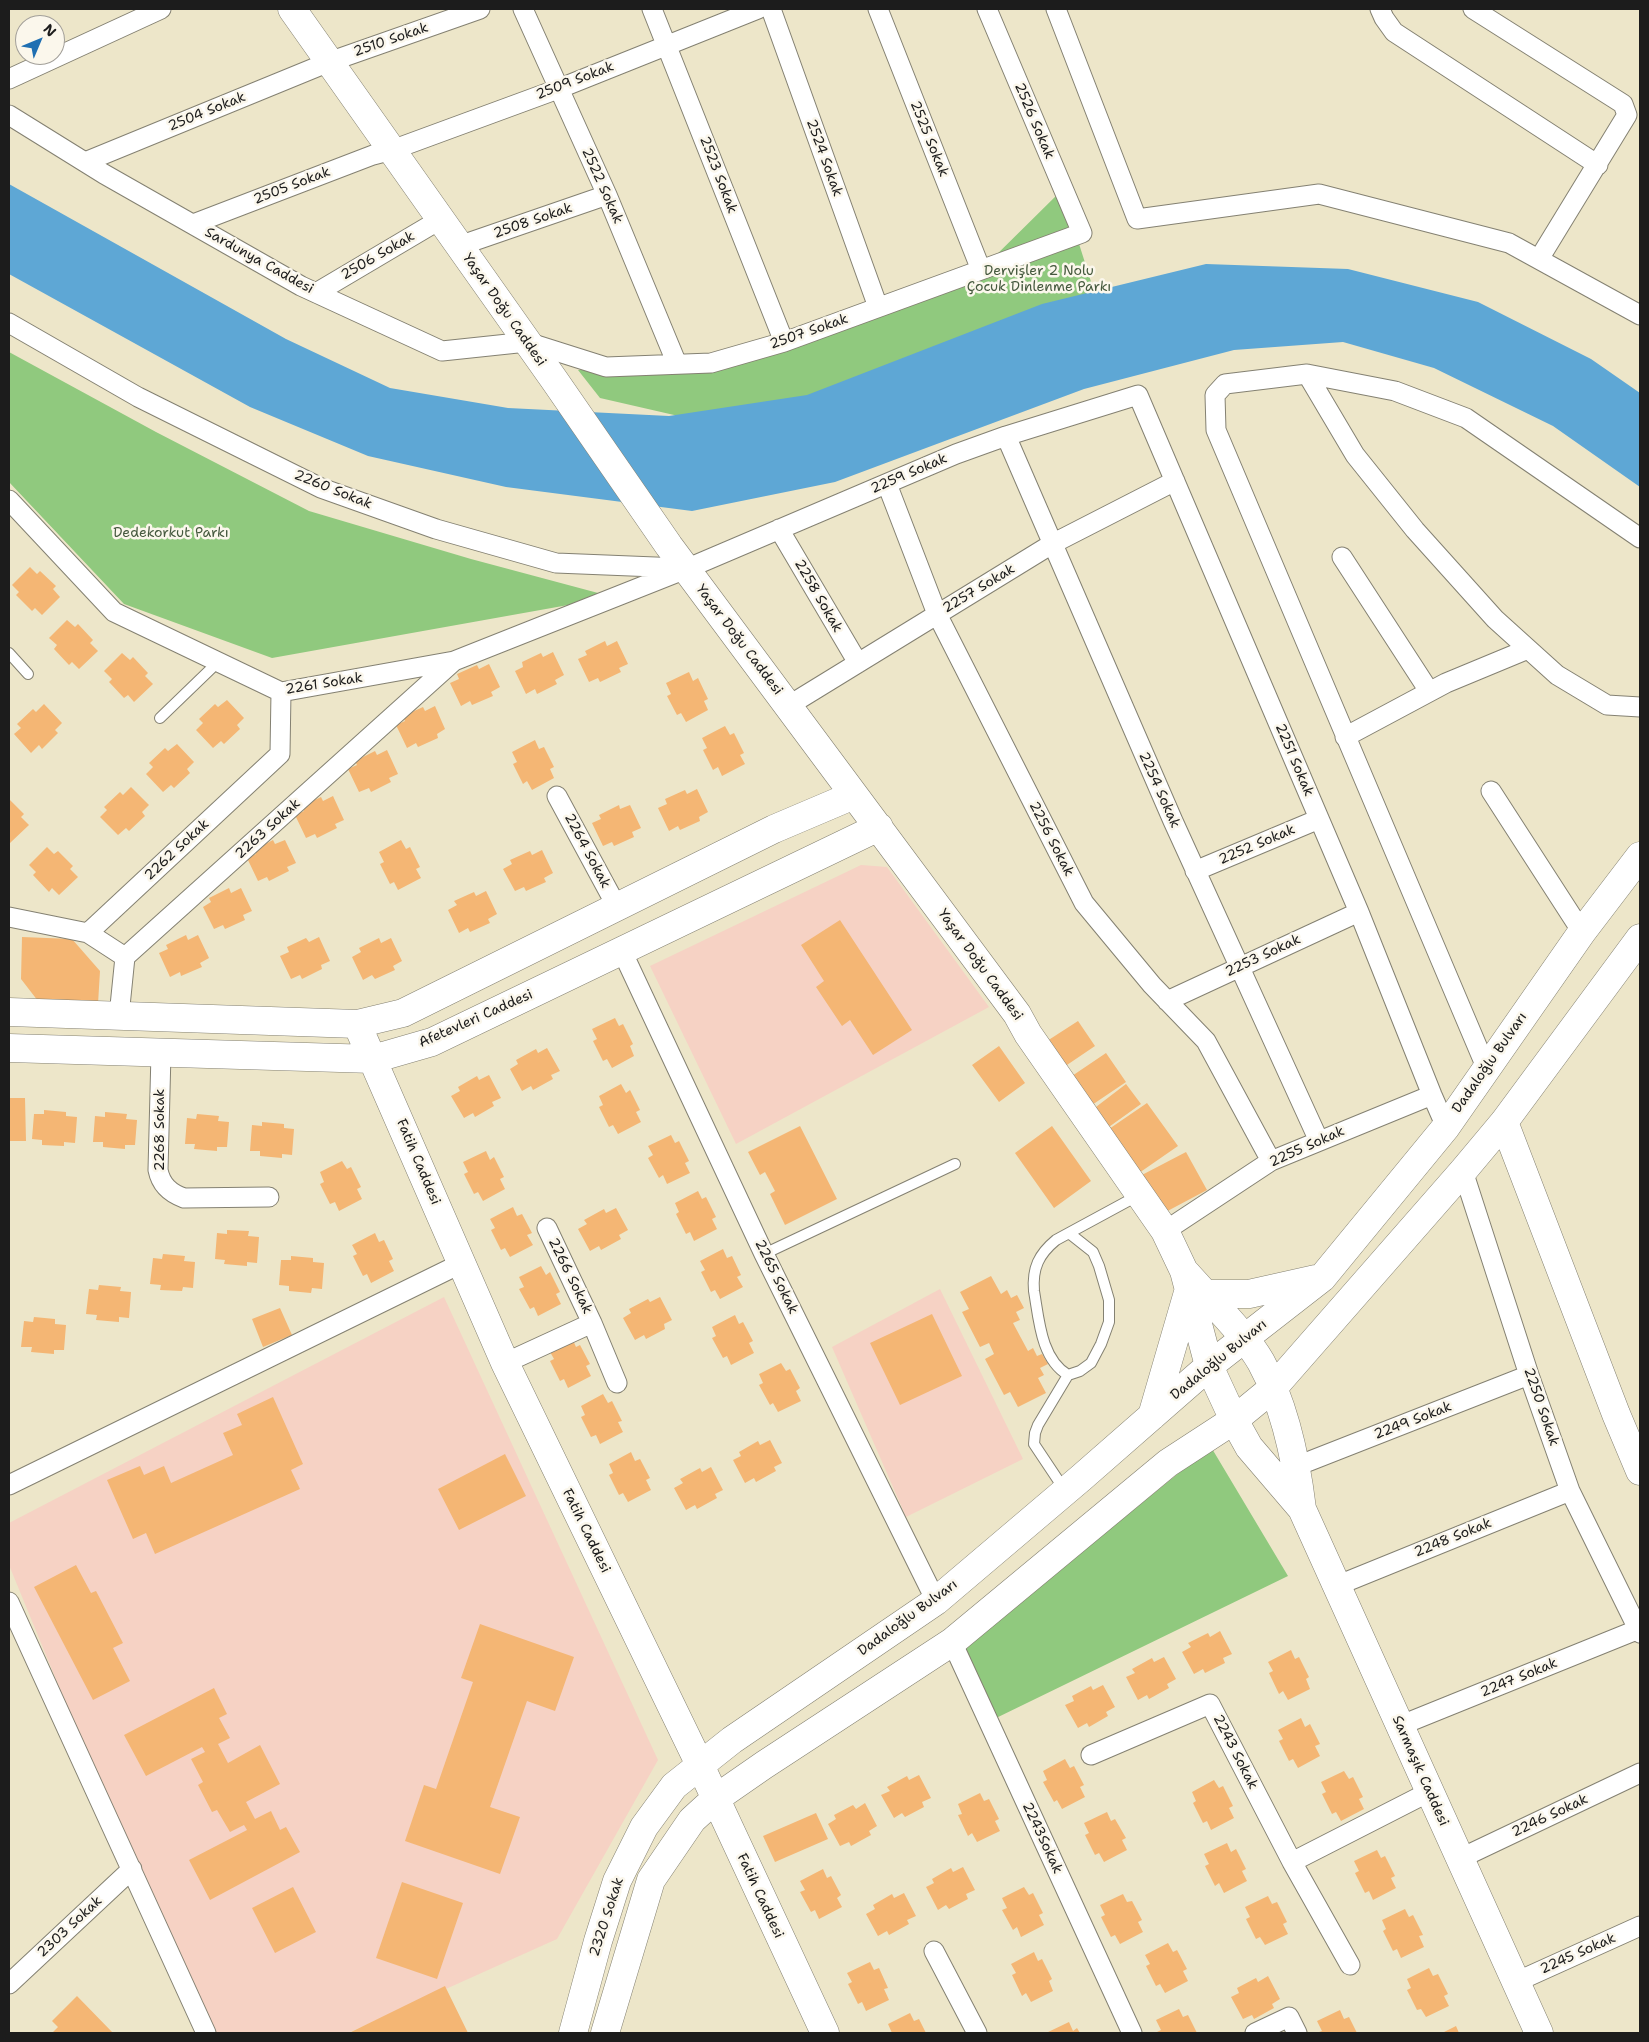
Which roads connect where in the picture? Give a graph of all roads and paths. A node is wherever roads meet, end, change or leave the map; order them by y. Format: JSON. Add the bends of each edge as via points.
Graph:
{"nodes":[{"id":1,"x":161,"y":9,"type":"edge"},
{"id":2,"x":292,"y":9,"type":"edge"},
{"id":3,"x":480,"y":9,"type":"edge"},
{"id":4,"x":523,"y":9,"type":"edge"},
{"id":5,"x":652,"y":9,"type":"edge"},
{"id":6,"x":758,"y":9,"type":"edge"},
{"id":7,"x":771,"y":9,"type":"edge"},
{"id":8,"x":878,"y":9,"type":"edge"},
{"id":9,"x":987,"y":9,"type":"edge"},
{"id":10,"x":1056,"y":9,"type":"edge"},
{"id":11,"x":1380,"y":9,"type":"edge"},
{"id":12,"x":1473,"y":9,"type":"edge"},
{"id":13,"x":667,"y":45,"type":"junction"},
{"id":14,"x":329,"y":62,"type":"junction"},
{"id":15,"x":9,"y":79,"type":"edge"},
{"id":16,"x":558,"y":89,"type":"junction"},
{"id":17,"x":9,"y":115,"type":"edge"},
{"id":18,"x":392,"y":150,"type":"junction"},
{"id":19,"x":85,"y":162,"type":"junction"},
{"id":20,"x":1598,"y":164,"type":"junction"},
{"id":21,"x":607,"y":196,"type":"junction"},
{"id":22,"x":441,"y":219,"type":"junction"},
{"id":23,"x":194,"y":224,"type":"junction"},
{"id":24,"x":1082,"y":233,"type":"joint"},
{"id":25,"x":459,"y":246,"type":"junction"},
{"id":26,"x":1540,"y":259,"type":"junction"},
{"id":27,"x":981,"y":270,"type":"junction"},
{"id":28,"x":316,"y":293,"type":"junction"},
{"id":29,"x":878,"y":307,"type":"junction"},
{"id":30,"x":1640,"y":315,"type":"edge"},
{"id":31,"x":9,"y":323,"type":"edge"},
{"id":32,"x":527,"y":342,"type":"junction"},
{"id":33,"x":784,"y":342,"type":"junction"},
{"id":34,"x":677,"y":364,"type":"junction"},
{"id":35,"x":1307,"y":374,"type":"junction"},
{"id":36,"x":1138,"y":395,"type":"joint"},
{"id":37,"x":1006,"y":436,"type":"junction"},
{"id":38,"x":1175,"y":481,"type":"junction"},
{"id":39,"x":887,"y":484,"type":"junction"},
{"id":40,"x":9,"y":500,"type":"edge"},
{"id":41,"x":779,"y":529,"type":"junction"},
{"id":42,"x":1640,"y":538,"type":"edge"},
{"id":43,"x":1052,"y":544,"type":"junction"},
{"id":44,"x":1342,"y":557,"type":"dead end"},
{"id":45,"x":686,"y":569,"type":"junction"},
{"id":46,"x":937,"y":614,"type":"junction"},
{"id":47,"x":1528,"y":648,"type":"junction"},
{"id":48,"x":9,"y":653,"type":"edge"},
{"id":49,"x":454,"y":661,"type":"junction"},
{"id":50,"x":218,"y":662,"type":"junction"},
{"id":51,"x":858,"y":663,"type":"junction"},
{"id":52,"x":28,"y":674,"type":"dead end"},
{"id":53,"x":281,"y":692,"type":"junction"},
{"id":54,"x":1429,"y":692,"type":"junction"},
{"id":55,"x":788,"y":706,"type":"junction"},
{"id":56,"x":1640,"y":707,"type":"edge"},
{"id":57,"x":160,"y":718,"type":"dead end"},
{"id":58,"x":1345,"y":736,"type":"junction"},
{"id":59,"x":1492,"y":791,"type":"dead end"},
{"id":60,"x":854,"y":795,"type":"junction"},
{"id":61,"x":557,"y":796,"type":"dead end"},
{"id":62,"x":1319,"y":818,"type":"junction"},
{"id":63,"x":879,"y":827,"type":"junction"},
{"id":64,"x":1640,"y":856,"type":"edge"},
{"id":65,"x":1196,"y":871,"type":"junction"},
{"id":66,"x":617,"y":907,"type":"junction"},
{"id":67,"x":1359,"y":912,"type":"junction"},
{"id":68,"x":9,"y":917,"type":"edge"},
{"id":69,"x":1582,"y":932,"type":"junction"},
{"id":70,"x":88,"y":933,"type":"junction"},
{"id":71,"x":1640,"y":938,"type":"edge"},
{"id":72,"x":622,"y":951,"type":"junction"},
{"id":73,"x":125,"y":957,"type":"junction"},
{"id":74,"x":1239,"y":966,"type":"junction"},
{"id":75,"x":1167,"y":1001,"type":"junction"},
{"id":76,"x":9,"y":1012,"type":"edge"},
{"id":77,"x":119,"y":1016,"type":"junction"},
{"id":78,"x":357,"y":1024,"type":"junction"},
{"id":79,"x":9,"y":1048,"type":"edge"},
{"id":80,"x":161,"y":1053,"type":"junction"},
{"id":81,"x":373,"y":1059,"type":"junction"},
{"id":82,"x":1486,"y":1067,"type":"junction"},
{"id":83,"x":1432,"y":1096,"type":"junction"},
{"id":84,"x":1504,"y":1122,"type":"junction"},
{"id":85,"x":1446,"y":1127,"type":"junction"},
{"id":86,"x":1319,"y":1141,"type":"junction"},
{"id":87,"x":1271,"y":1161,"type":"junction"},
{"id":88,"x":955,"y":1164,"type":"dead end"},
{"id":89,"x":1463,"y":1171,"type":"junction"},
{"id":90,"x":1140,"y":1195,"type":"junction"},
{"id":91,"x":269,"y":1196,"type":"dead end"},
{"id":92,"x":547,"y":1228,"type":"dead end"},
{"id":93,"x":1166,"y":1231,"type":"junction"},
{"id":94,"x":1070,"y":1232,"type":"junction"},
{"id":95,"x":764,"y":1254,"type":"junction"},
{"id":96,"x":462,"y":1263,"type":"junction"},
{"id":97,"x":1322,"y":1278,"type":"junction"},
{"id":98,"x":1193,"y":1285,"type":"junction"},
{"id":99,"x":592,"y":1323,"type":"junction"},
{"id":100,"x":1244,"y":1338,"type":"junction"},
{"id":101,"x":505,"y":1363,"type":"junction"},
{"id":102,"x":1209,"y":1366,"type":"junction"},
{"id":103,"x":1529,"y":1375,"type":"junction"},
{"id":104,"x":1068,"y":1376,"type":"junction"},
{"id":105,"x":617,"y":1383,"type":"dead end"},
{"id":106,"x":1273,"y":1388,"type":"junction"},
{"id":107,"x":1152,"y":1416,"type":"junction"},
{"id":108,"x":1234,"y":1420,"type":"junction"},
{"id":109,"x":1297,"y":1466,"type":"junction"},
{"id":110,"x":1640,"y":1471,"type":"edge"},
{"id":111,"x":9,"y":1485,"type":"edge"},
{"id":112,"x":1570,"y":1491,"type":"junction"},
{"id":113,"x":1066,"y":1492,"type":"junction"},
{"id":114,"x":1302,"y":1509,"type":"junction"},
{"id":115,"x":1336,"y":1586,"type":"junction"},
{"id":116,"x":936,"y":1601,"type":"junction"},
{"id":117,"x":9,"y":1602,"type":"edge"},
{"id":118,"x":1640,"y":1631,"type":"edge"},
{"id":119,"x":952,"y":1642,"type":"junction"},
{"id":120,"x":1399,"y":1726,"type":"junction"},
{"id":121,"x":1091,"y":1755,"type":"dead end"},
{"id":122,"x":700,"y":1765,"type":"junction"},
{"id":123,"x":1640,"y":1774,"type":"edge"},
{"id":124,"x":1429,"y":1792,"type":"junction"},
{"id":125,"x":715,"y":1799,"type":"junction"},
{"id":126,"x":1459,"y":1859,"type":"junction"},
{"id":127,"x":1292,"y":1862,"type":"junction"},
{"id":128,"x":132,"y":1869,"type":"junction"},
{"id":129,"x":1640,"y":1926,"type":"edge"},
{"id":130,"x":934,"y":1951,"type":"dead end"},
{"id":131,"x":1350,"y":1964,"type":"dead end"},
{"id":132,"x":1516,"y":1982,"type":"junction"},
{"id":133,"x":9,"y":1984,"type":"edge"},
{"id":134,"x":206,"y":2033,"type":"edge"},
{"id":135,"x":573,"y":2033,"type":"edge"},
{"id":136,"x":606,"y":2033,"type":"edge"},
{"id":137,"x":825,"y":2033,"type":"edge"},
{"id":138,"x":977,"y":2033,"type":"edge"},
{"id":139,"x":1132,"y":2033,"type":"edge"},
{"id":140,"x":1255,"y":2033,"type":"edge"},
{"id":141,"x":1297,"y":2033,"type":"edge"},
{"id":142,"x":1540,"y":2033,"type":"edge"}],
"edges":[{"from":1,"to":15,"type":"street"},
{"from":2,"to":14,"type":"main road","name":"Yaşar Doğu Caddesi"},
{"from":3,"to":14,"type":"street","name":"2510 Sokak"},
{"from":4,"to":16,"type":"street","name":"2522 Sokak"},
{"from":5,"to":13,"type":"street","name":"2523 Sokak"},
{"from":6,"to":13,"type":"street","name":"2509 Sokak"},
{"from":7,"to":29,"type":"street","name":"2524 Sokak"},
{"from":8,"to":27,"type":"street","name":"2525 Sokak"},
{"from":9,"to":24,"type":"street","name":"2526 Sokak"},
{"from":10,"to":26,"type":"street","via":[[1137,219],[1319,194],[1509,243]]},
{"from":11,"to":20,"type":"street","via":[[1394,32]]},
{"from":12,"to":20,"type":"street","via":[[1622,104],[1627,115]]},
{"from":13,"to":16,"type":"street","name":"2509 Sokak"},
{"from":13,"to":33,"type":"street","name":"2523 Sokak"},
{"from":14,"to":18,"type":"main road","name":"Yaşar Doğu Caddesi"},
{"from":14,"to":19,"type":"street","name":"2504 Sokak"},
{"from":16,"to":18,"type":"street","name":"2509 Sokak"},
{"from":16,"to":21,"type":"street","name":"2522 Sokak"},
{"from":17,"to":19,"type":"street","name":"Sardunya Caddesi"},
{"from":18,"to":22,"type":"main road","name":"Yaşar Doğu Caddesi"},
{"from":18,"to":23,"type":"street","name":"2505 Sokak","via":[[373,154]]},
{"from":19,"to":23,"type":"street","name":"Sardunya Caddesi"},
{"from":20,"to":26,"type":"street"},
{"from":21,"to":25,"type":"street","name":"2508 Sokak"},
{"from":21,"to":34,"type":"street","name":"2522 Sokak"},
{"from":22,"to":25,"type":"main road","name":"Yaşar Doğu Caddesi"},
{"from":22,"to":28,"type":"street","name":"2506 Sokak"},
{"from":23,"to":28,"type":"street","name":"Sardunya Caddesi"},
{"from":24,"to":27,"type":"street","name":"2507 Sokak"},
{"from":25,"to":32,"type":"main road","name":"Yaşar Doğu Caddesi"},
{"from":26,"to":30,"type":"street"},
{"from":27,"to":29,"type":"street","name":"2507 Sokak"},
{"from":28,"to":32,"type":"street","name":"Sardunya Caddesi","via":[[442,351]]},
{"from":29,"to":33,"type":"street","name":"2507 Sokak"},
{"from":31,"to":45,"type":"street","name":"2260 Sokak","via":[[138,397],[321,488],[436,529],[556,563]]},
{"from":32,"to":34,"type":"street","name":"2507 Sokak","via":[[606,367]]},
{"from":32,"to":45,"type":"main road","name":"Yaşar Doğu Caddesi"},
{"from":33,"to":34,"type":"street","name":"2507 Sokak","via":[[711,363]]},
{"from":35,"to":42,"type":"street","via":[[1395,391],[1466,418]]},
{"from":35,"to":47,"type":"street","via":[[1355,455],[1415,530],[1495,619]]},
{"from":35,"to":58,"type":"street","via":[[1225,384],[1215,395],[1216,430]]},
{"from":36,"to":37,"type":"street","name":"2259 Sokak"},
{"from":36,"to":38,"type":"street","name":"2251 Sokak"},
{"from":37,"to":39,"type":"street","name":"2259 Sokak"},
{"from":37,"to":43,"type":"street","name":"2254 Sokak"},
{"from":38,"to":43,"type":"street","name":"2257 Sokak"},
{"from":38,"to":62,"type":"street","name":"2251 Sokak"},
{"from":39,"to":41,"type":"street","name":"2259 Sokak"},
{"from":39,"to":46,"type":"street","name":"2256 Sokak"},
{"from":40,"to":50,"type":"street","name":"2261 Sokak","via":[[114,612]]},
{"from":41,"to":45,"type":"street","name":"2259 Sokak"},
{"from":41,"to":51,"type":"street","name":"2258 Sokak"},
{"from":43,"to":46,"type":"street","name":"2257 Sokak"},
{"from":43,"to":65,"type":"street","name":"2254 Sokak"},
{"from":44,"to":54,"type":"street"},
{"from":45,"to":49,"type":"street","name":"2261 Sokak"},
{"from":45,"to":55,"type":"main road","name":"Yaşar Doğu Caddesi"},
{"from":46,"to":51,"type":"street","name":"2257 Sokak"},
{"from":46,"to":75,"type":"street","name":"2256 Sokak","via":[[1084,903]]},
{"from":47,"to":54,"type":"street"},
{"from":47,"to":56,"type":"street","via":[[1557,675],[1607,705]]},
{"from":48,"to":52,"type":"lane"},
{"from":49,"to":53,"type":"street","name":"2261 Sokak"},
{"from":49,"to":73,"type":"street","name":"2263 Sokak"},
{"from":50,"to":53,"type":"street","name":"2261 Sokak"},
{"from":50,"to":57,"type":"lane"},
{"from":51,"to":55,"type":"street","name":"2257 Sokak"},
{"from":53,"to":70,"type":"street","name":"2262 Sokak","via":[[280,754]]},
{"from":54,"to":58,"type":"street"},
{"from":55,"to":60,"type":"main road","name":"Yaşar Doğu Caddesi"},
{"from":58,"to":82,"type":"street"},
{"from":59,"to":69,"type":"street"},
{"from":60,"to":63,"type":"main road","name":"Yaşar Doğu Caddesi"},
{"from":60,"to":66,"type":"main road","via":[[774,829]]},
{"from":61,"to":66,"type":"street","name":"2264 Sokak"},
{"from":62,"to":65,"type":"street","name":"2252 Sokak"},
{"from":62,"to":67,"type":"street","name":"2251 Sokak"},
{"from":63,"to":72,"type":"main road","name":"Afetevleri Caddesi"},
{"from":63,"to":90,"type":"main road","name":"Yaşar Doğu Caddesi","via":[[1017,1014]]},
{"from":64,"to":69,"type":"main road","name":"Dadaloğlu Bulvarı"},
{"from":65,"to":74,"type":"street","name":"2254 Sokak"},
{"from":66,"to":78,"type":"main road","via":[[403,1013]]},
{"from":67,"to":74,"type":"street","name":"2253 Sokak"},
{"from":67,"to":83,"type":"street","name":"2251 Sokak"},
{"from":68,"to":70,"type":"street"},
{"from":69,"to":82,"type":"main road","name":"Dadaloğlu Bulvarı"},
{"from":70,"to":73,"type":"street"},
{"from":71,"to":84,"type":"main road"},
{"from":72,"to":81,"type":"main road","name":"Afetevleri Caddesi","via":[[432,1042]]},
{"from":72,"to":95,"type":"street","name":"2265 Sokak"},
{"from":73,"to":77,"type":"street"},
{"from":74,"to":75,"type":"street","name":"2253 Sokak"},
{"from":74,"to":86,"type":"street","name":"2254 Sokak"},
{"from":75,"to":87,"type":"street","name":"2256 Sokak","via":[[1206,1041]]},
{"from":76,"to":77,"type":"main road"},
{"from":77,"to":78,"type":"main road"},
{"from":78,"to":81,"type":"main road","name":"Fatih Caddesi"},
{"from":79,"to":80,"type":"main road","name":"Afetevleri Caddesi"},
{"from":80,"to":81,"type":"main road","name":"Afetevleri Caddesi"},
{"from":80,"to":91,"type":"street","name":"2268 Sokak","via":[[158,1163],[163,1184],[184,1198]]},
{"from":81,"to":96,"type":"main road","name":"Fatih Caddesi"},
{"from":82,"to":85,"type":"main road","name":"Dadaloğlu Bulvarı"},
{"from":83,"to":85,"type":"street","name":"2251 Sokak"},
{"from":83,"to":86,"type":"street","name":"2255 Sokak"},
{"from":84,"to":89,"type":"main road"},
{"from":84,"to":110,"type":"main road"},
{"from":85,"to":97,"type":"main road","name":"Dadaloğlu Bulvarı"},
{"from":86,"to":87,"type":"street","name":"2255 Sokak"},
{"from":87,"to":93,"type":"street","name":"2255 Sokak"},
{"from":88,"to":95,"type":"lane"},
{"from":89,"to":103,"type":"street","name":"2250 Sokak"},
{"from":89,"to":106,"type":"main road"},
{"from":90,"to":93,"type":"main road","name":"Yaşar Doğu Caddesi"},
{"from":90,"to":94,"type":"lane"},
{"from":92,"to":99,"type":"street","name":"2266 Sokak"},
{"from":93,"to":98,"type":"main road","name":"Yaşar Doğu Caddesi"},
{"from":94,"to":104,"type":"lane","via":[[1045,1249],[1036,1262],[1033,1282],[1047,1350],[1054,1364]]},
{"from":94,"to":104,"type":"lane","via":[[1093,1252],[1110,1300],[1109,1322],[1091,1363]]},
{"from":95,"to":116,"type":"street","name":"2265 Sokak"},
{"from":96,"to":101,"type":"main road","name":"Fatih Caddesi"},
{"from":96,"to":111,"type":"street"},
{"from":97,"to":98,"type":"main road","via":[[1249,1294]]},
{"from":97,"to":100,"type":"main road","name":"Dadaloğlu Bulvarı"},
{"from":98,"to":100,"type":"main road"},
{"from":98,"to":102,"type":"main road"},
{"from":98,"to":107,"type":"main road"},
{"from":99,"to":101,"type":"street","name":"2266 Sokak"},
{"from":99,"to":105,"type":"street","name":"2266 Sokak"},
{"from":100,"to":102,"type":"main road","name":"Dadaloğlu Bulvarı"},
{"from":100,"to":106,"type":"main road"},
{"from":101,"to":122,"type":"main road","name":"Fatih Caddesi"},
{"from":102,"to":107,"type":"main road","name":"Dadaloğlu Bulvarı"},
{"from":102,"to":108,"type":"main road"},
{"from":103,"to":109,"type":"street","name":"2249 Sokak"},
{"from":103,"to":112,"type":"street","name":"2250 Sokak"},
{"from":104,"to":113,"type":"lane","via":[[1038,1425],[1034,1439],[1034,1444]]},
{"from":106,"to":108,"type":"main road"},
{"from":106,"to":109,"type":"main road"},
{"from":107,"to":113,"type":"main road","name":"Dadaloğlu Bulvarı"},
{"from":108,"to":114,"type":"main road","via":[[1249,1447]]},
{"from":108,"to":119,"type":"main road","via":[[1168,1463]]},
{"from":109,"to":114,"type":"main road"},
{"from":112,"to":115,"type":"street","name":"2248 Sokak"},
{"from":112,"to":118,"type":"street","name":"2250 Sokak"},
{"from":113,"to":116,"type":"main road","name":"Dadaloğlu Bulvarı"},
{"from":114,"to":115,"type":"main road","name":"Sarmaşık Caddesi"},
{"from":115,"to":120,"type":"main road","name":"Sarmaşık Caddesi"},
{"from":116,"to":122,"type":"main road","name":"Dadaloğlu Bulvarı"},
{"from":117,"to":128,"type":"street"},
{"from":118,"to":120,"type":"street","name":"2247 Sokak"},
{"from":119,"to":125,"type":"main road"},
{"from":119,"to":139,"type":"street","name":"2243Sokak"},
{"from":120,"to":124,"type":"main road","name":"Sarmaşık Caddesi"},
{"from":121,"to":127,"type":"street","name":"2243 Sokak","via":[[1210,1704]]},
{"from":122,"to":125,"type":"main road","name":"Fatih Caddesi"},
{"from":122,"to":135,"type":"main road","name":"2320 Sokak","via":[[674,1786],[644,1827],[617,1881]]},
{"from":123,"to":126,"type":"street","name":"2246 Sokak"},
{"from":124,"to":126,"type":"main road","name":"Sarmaşık Caddesi"},
{"from":124,"to":127,"type":"street"},
{"from":125,"to":136,"type":"main road","via":[[692,1820],[651,1880]]},
{"from":125,"to":137,"type":"main road","name":"Fatih Caddesi"},
{"from":126,"to":132,"type":"main road","name":"Sarmaşık Caddesi"},
{"from":127,"to":131,"type":"street","name":"2243 Sokak"},
{"from":128,"to":133,"type":"street","name":"2303 Sokak"},
{"from":128,"to":134,"type":"street"},
{"from":129,"to":132,"type":"street","name":"2245 Sokak"},
{"from":130,"to":138,"type":"street"},
{"from":132,"to":142,"type":"main road","name":"Sarmaşık Caddesi"},
{"from":140,"to":141,"type":"street","via":[[1289,2017]]}]}
